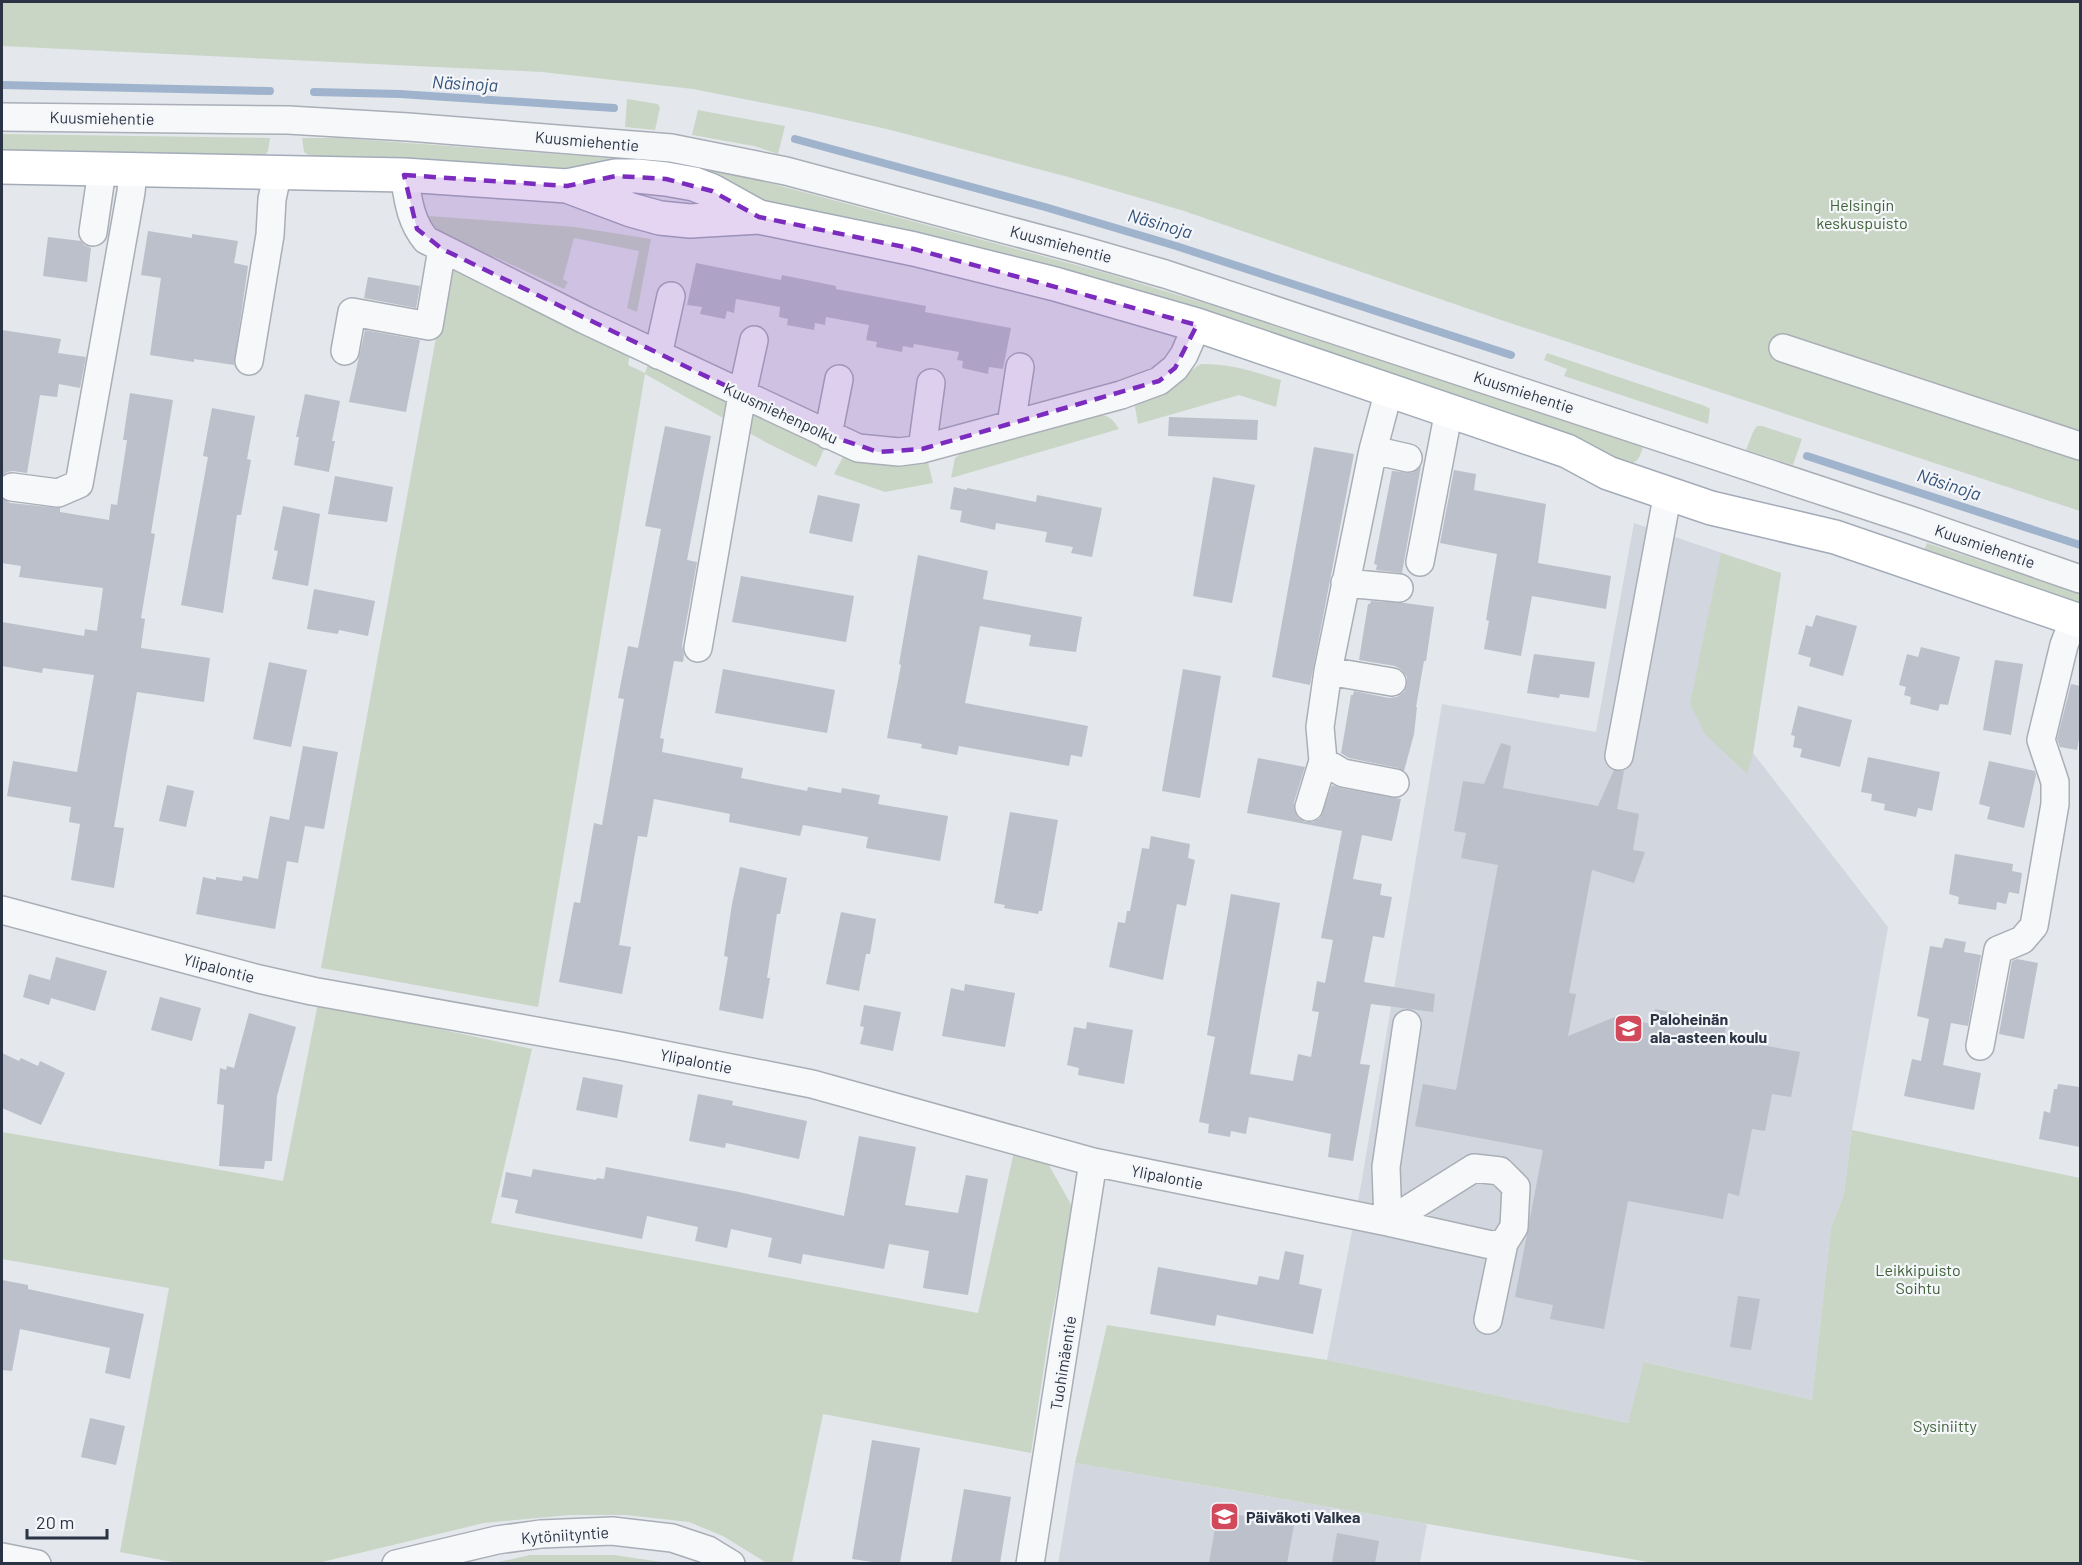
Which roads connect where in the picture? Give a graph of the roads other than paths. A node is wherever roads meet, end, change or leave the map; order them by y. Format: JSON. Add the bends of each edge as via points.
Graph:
{"nodes":[{"id":1,"x":2,"y":117,"type":"edge"},
{"id":2,"x":2,"y":167,"type":"edge"},
{"id":3,"x":117,"y":170,"type":"junction"},
{"id":4,"x":278,"y":171,"type":"junction"},
{"id":5,"x":404,"y":175,"type":"junction"},
{"id":6,"x":93,"y":232,"type":"dead end"},
{"id":7,"x":442,"y":249,"type":"junction"},
{"id":8,"x":671,"y":296,"type":"dead end"},
{"id":9,"x":1197,"y":325,"type":"junction"},
{"id":10,"x":754,"y":339,"type":"dead end"},
{"id":11,"x":1782,"y":348,"type":"dead end"},
{"id":12,"x":345,"y":351,"type":"dead end"},
{"id":13,"x":658,"y":355,"type":"junction"},
{"id":14,"x":249,"y":361,"type":"dead end"},
{"id":15,"x":1020,"y":367,"type":"dead end"},
{"id":16,"x":839,"y":379,"type":"dead end"},
{"id":17,"x":931,"y":383,"type":"dead end"},
{"id":18,"x":1389,"y":390,"type":"junction"},
{"id":19,"x":742,"y":395,"type":"junction"},
{"id":20,"x":1449,"y":410,"type":"junction"},
{"id":21,"x":1011,"y":425,"type":"junction"},
{"id":22,"x":828,"y":435,"type":"junction"},
{"id":23,"x":2080,"y":446,"type":"edge"},
{"id":24,"x":922,"y":449,"type":"junction"},
{"id":25,"x":1373,"y":450,"type":"junction"},
{"id":26,"x":1408,"y":458,"type":"dead end"},
{"id":27,"x":12,"y":488,"type":"dead end"},
{"id":28,"x":1668,"y":492,"type":"junction"},
{"id":29,"x":1420,"y":562,"type":"dead end"},
{"id":30,"x":2080,"y":579,"type":"edge"},
{"id":31,"x":1345,"y":583,"type":"junction"},
{"id":32,"x":1399,"y":588,"type":"dead end"},
{"id":33,"x":2077,"y":620,"type":"edge"},
{"id":34,"x":698,"y":648,"type":"dead end"},
{"id":35,"x":1328,"y":671,"type":"junction"},
{"id":36,"x":1392,"y":682,"type":"dead end"},
{"id":37,"x":1619,"y":756,"type":"dead end"},
{"id":38,"x":1323,"y":761,"type":"junction"},
{"id":39,"x":1395,"y":783,"type":"dead end"},
{"id":40,"x":1309,"y":807,"type":"dead end"},
{"id":41,"x":2,"y":910,"type":"edge"},
{"id":42,"x":1407,"y":1024,"type":"dead end"},
{"id":43,"x":1980,"y":1046,"type":"dead end"},
{"id":44,"x":1093,"y":1162,"type":"junction"},
{"id":45,"x":1388,"y":1222,"type":"junction"},
{"id":46,"x":1504,"y":1243,"type":"junction"},
{"id":47,"x":1488,"y":1320,"type":"dead end"},
{"id":48,"x":2,"y":1557,"type":"edge"},
{"id":49,"x":37,"y":1563,"type":"edge"},
{"id":50,"x":396,"y":1563,"type":"edge"},
{"id":51,"x":731,"y":1563,"type":"edge"},
{"id":52,"x":1030,"y":1563,"type":"edge"}],
"edges":[{"from":1,"to":30,"type":"street","name":"Kuusmiehentie","via":[[288,120],[408,127],[671,148],[786,171],[1166,274]]},
{"from":2,"to":3,"type":"main road","name":"Kuusmiehentie"},
{"from":3,"to":4,"type":"main road","name":"Kuusmiehentie"},
{"from":3,"to":6,"type":"street"},
{"from":3,"to":27,"type":"street","via":[[131,192],[79,484],[58,493]]},
{"from":4,"to":5,"type":"main road","name":"Kuusmiehentie"},
{"from":4,"to":14,"type":"street"},
{"from":5,"to":7,"type":"street","name":"Kuusmiehenpolku","via":[[417,229]]},
{"from":5,"to":9,"type":"main road","name":"Kuusmiehentie","via":[[567,186],[616,177],[666,178],[712,191],[759,218],[914,249]]},
{"from":7,"to":12,"type":"street","via":[[429,326],[352,312]]},
{"from":7,"to":13,"type":"street","name":"Kuusmiehenpolku"},
{"from":8,"to":13,"type":"street"},
{"from":9,"to":18,"type":"main road","name":"Kuusmiehentie"},
{"from":9,"to":21,"type":"street","name":"Kuusmiehenpolku","via":[[1184,355],[1159,381]]},
{"from":10,"to":19,"type":"street"},
{"from":11,"to":23,"type":"street"},
{"from":13,"to":19,"type":"street","name":"Kuusmiehenpolku"},
{"from":15,"to":21,"type":"street"},
{"from":16,"to":22,"type":"street"},
{"from":17,"to":24,"type":"street"},
{"from":18,"to":20,"type":"main road","name":"Kuusmiehentie"},
{"from":18,"to":25,"type":"street"},
{"from":19,"to":22,"type":"street","name":"Kuusmiehenpolku"},
{"from":19,"to":34,"type":"street"},
{"from":20,"to":28,"type":"main road","name":"Kuusmiehentie","via":[[1567,451],[1608,473]]},
{"from":20,"to":29,"type":"street"},
{"from":21,"to":24,"type":"street","name":"Kuusmiehenpolku"},
{"from":22,"to":24,"type":"street","name":"Kuusmiehenpolku","via":[[878,452]]},
{"from":25,"to":26,"type":"street"},
{"from":25,"to":31,"type":"street"},
{"from":28,"to":33,"type":"main road","name":"Kuusmiehentie","via":[[1711,508],[1835,537]]},
{"from":28,"to":37,"type":"street"},
{"from":31,"to":32,"type":"street"},
{"from":31,"to":35,"type":"street"},
{"from":33,"to":43,"type":"street","via":[[2064,645],[2041,740],[2055,782],[2055,804],[2034,926],[2022,940],[1998,950]]},
{"from":35,"to":36,"type":"street"},
{"from":35,"to":38,"type":"street","via":[[1320,726]]},
{"from":38,"to":39,"type":"street","via":[[1343,773]]},
{"from":38,"to":40,"type":"street"},
{"from":41,"to":44,"type":"street","name":"Ylipalontie","via":[[312,991],[812,1084]]},
{"from":42,"to":45,"type":"street","via":[[1386,1167]]},
{"from":44,"to":45,"type":"street","name":"Ylipalontie"},
{"from":44,"to":52,"type":"street","name":"Tuohimäentie"},
{"from":45,"to":46,"type":"street","name":"Ylipalontie","via":[[1491,1245]]},
{"from":45,"to":46,"type":"street","via":[[1474,1168],[1500,1171],[1516,1186],[1514,1227]]},
{"from":46,"to":47,"type":"street"},
{"from":48,"to":49,"type":"street"},
{"from":50,"to":51,"type":"street","name":"Kytöniityntie","via":[[497,1540],[612,1531],[672,1538]]}]}
